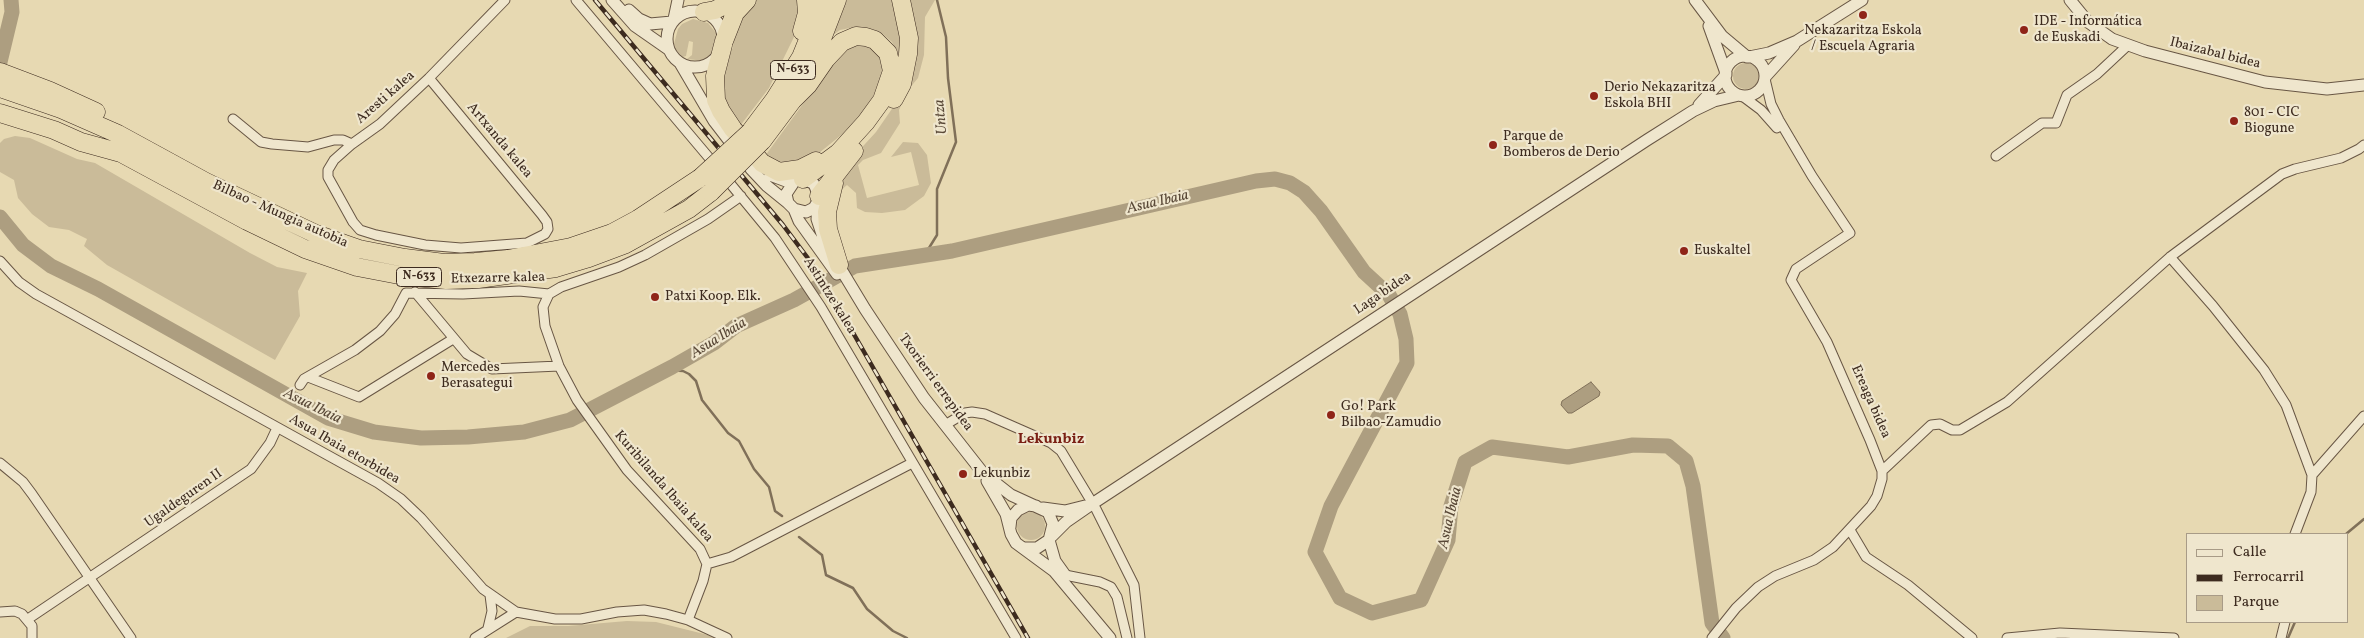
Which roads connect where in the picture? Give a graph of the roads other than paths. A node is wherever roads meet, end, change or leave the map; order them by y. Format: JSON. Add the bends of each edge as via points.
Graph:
{"nodes":[{"id":1,"x":505,"y":0,"type":"edge"},
{"id":2,"x":576,"y":0,"type":"edge"},
{"id":3,"x":612,"y":0,"type":"edge"},
{"id":4,"x":620,"y":0,"type":"edge"},
{"id":5,"x":678,"y":0,"type":"edge"},
{"id":6,"x":690,"y":0,"type":"edge"},
{"id":7,"x":735,"y":0,"type":"edge"},
{"id":8,"x":747,"y":0,"type":"edge"},
{"id":9,"x":806,"y":0,"type":"edge"},
{"id":10,"x":824,"y":0,"type":"edge"},
{"id":11,"x":837,"y":0,"type":"edge"},
{"id":12,"x":902,"y":0,"type":"edge"},
{"id":13,"x":1694,"y":0,"type":"edge"},
{"id":14,"x":1862,"y":0,"type":"edge"},
{"id":15,"x":2071,"y":2,"type":"edge"},
{"id":16,"x":704,"y":12,"type":"junction"},
{"id":17,"x":1703,"y":13,"type":"junction"},
{"id":18,"x":673,"y":20,"type":"junction"},
{"id":19,"x":1797,"y":42,"type":"junction"},
{"id":20,"x":2127,"y":46,"type":"junction"},
{"id":21,"x":721,"y":48,"type":"junction"},
{"id":22,"x":668,"y":49,"type":"junction"},
{"id":23,"x":1748,"y":57,"type":"junction"},
{"id":24,"x":680,"y":63,"type":"junction"},
{"id":25,"x":0,"y":72,"type":"edge"},
{"id":26,"x":1726,"y":74,"type":"junction"},
{"id":27,"x":429,"y":78,"type":"junction"},
{"id":28,"x":1765,"y":78,"type":"junction"},
{"id":29,"x":2364,"y":85,"type":"edge"},
{"id":30,"x":0,"y":88,"type":"edge"},
{"id":31,"x":1740,"y":95,"type":"junction"},
{"id":32,"x":792,"y":100,"type":"junction"},
{"id":33,"x":12,"y":103,"type":"edge"},
{"id":34,"x":1692,"y":111,"type":"junction"},
{"id":35,"x":233,"y":119,"type":"dead end"},
{"id":36,"x":752,"y":134,"type":"junction"},
{"id":37,"x":352,"y":144,"type":"junction"},
{"id":38,"x":847,"y":144,"type":"junction"},
{"id":39,"x":2364,"y":145,"type":"edge"},
{"id":40,"x":1798,"y":153,"type":"junction"},
{"id":41,"x":1996,"y":156,"type":"dead end"},
{"id":42,"x":841,"y":166,"type":"junction"},
{"id":43,"x":798,"y":180,"type":"junction"},
{"id":44,"x":705,"y":185,"type":"junction"},
{"id":45,"x":741,"y":196,"type":"junction"},
{"id":46,"x":819,"y":198,"type":"junction"},
{"id":47,"x":791,"y":206,"type":"junction"},
{"id":48,"x":2170,"y":257,"type":"junction"},
{"id":49,"x":0,"y":261,"type":"edge"},
{"id":50,"x":837,"y":267,"type":"junction"},
{"id":51,"x":415,"y":292,"type":"junction"},
{"id":52,"x":549,"y":294,"type":"junction"},
{"id":53,"x":453,"y":339,"type":"junction"},
{"id":54,"x":560,"y":366,"type":"junction"},
{"id":55,"x":308,"y":377,"type":"junction"},
{"id":56,"x":300,"y":385,"type":"dead end"},
{"id":57,"x":2364,"y":416,"type":"edge"},
{"id":58,"x":945,"y":425,"type":"junction"},
{"id":59,"x":277,"y":428,"type":"junction"},
{"id":60,"x":912,"y":462,"type":"junction"},
{"id":61,"x":0,"y":463,"type":"edge"},
{"id":62,"x":1882,"y":471,"type":"junction"},
{"id":63,"x":983,"y":473,"type":"junction"},
{"id":64,"x":2312,"y":475,"type":"junction"},
{"id":65,"x":1092,"y":504,"type":"junction"},
{"id":66,"x":1041,"y":507,"type":"junction"},
{"id":67,"x":1010,"y":528,"type":"junction"},
{"id":68,"x":1850,"y":530,"type":"junction"},
{"id":69,"x":2294,"y":533,"type":"edge"},
{"id":70,"x":1050,"y":538,"type":"junction"},
{"id":71,"x":1025,"y":548,"type":"junction"},
{"id":72,"x":707,"y":564,"type":"junction"},
{"id":73,"x":1065,"y":575,"type":"junction"},
{"id":74,"x":91,"y":578,"type":"junction"},
{"id":75,"x":490,"y":595,"type":"junction"},
{"id":76,"x":0,"y":612,"type":"edge"},
{"id":77,"x":516,"y":612,"type":"junction"},
{"id":78,"x":28,"y":619,"type":"junction"},
{"id":79,"x":688,"y":620,"type":"junction"},
{"id":80,"x":2285,"y":623,"type":"edge"},
{"id":81,"x":488,"y":628,"type":"junction"},
{"id":82,"x":32,"y":638,"type":"edge"},
{"id":83,"x":132,"y":638,"type":"edge"},
{"id":84,"x":474,"y":638,"type":"edge"},
{"id":85,"x":727,"y":638,"type":"edge"},
{"id":86,"x":1016,"y":638,"type":"edge"},
{"id":87,"x":1110,"y":638,"type":"edge"},
{"id":88,"x":1117,"y":638,"type":"edge"},
{"id":89,"x":1127,"y":638,"type":"edge"},
{"id":90,"x":1140,"y":638,"type":"edge"},
{"id":91,"x":1712,"y":638,"type":"edge"},
{"id":92,"x":1972,"y":638,"type":"edge"},
{"id":93,"x":2007,"y":638,"type":"edge"},
{"id":94,"x":2174,"y":638,"type":"edge"},
{"id":95,"x":2281,"y":638,"type":"edge"}],
"edges":[{"from":1,"to":27,"type":"street","name":"Aresti kalea"},
{"from":2,"to":45,"type":"street","name":"Astintze kalea"},
{"from":3,"to":22,"type":"street","via":[[635,26]]},
{"from":4,"to":18,"type":"street","via":[[639,19],[650,24]]},
{"from":5,"to":18,"type":"street"},
{"from":6,"to":16,"type":"street"},
{"from":7,"to":16,"type":"highway"},
{"from":8,"to":21,"type":"highway","via":[[735,13]]},
{"from":9,"to":36,"type":"highway","via":[[804,28]]},
{"from":10,"to":36,"type":"highway","name":"Bilbao - Mungia autobia","number":"N-633","via":[[792,72]]},
{"from":11,"to":32,"type":"highway","name":"Bilbao - Mungia autobia","number":"N-633","via":[[820,44]]},
{"from":12,"to":42,"type":"highway","via":[[909,38],[902,84],[883,116]]},
{"from":13,"to":17,"type":"street"},
{"from":14,"to":19,"type":"street"},
{"from":15,"to":20,"type":"street","name":"Ibaizabal bidea","via":[[2088,22]]},
{"from":16,"to":18,"type":"street","via":[[691,11]]},
{"from":16,"to":21,"type":"street","via":[[717,21],[722,30]]},
{"from":17,"to":23,"type":"street","via":[[1722,36]]},
{"from":17,"to":26,"type":"street"},
{"from":18,"to":22,"type":"street","via":[[667,35]]},
{"from":19,"to":23,"type":"street","via":[[1769,54]]},
{"from":19,"to":28,"type":"street"},
{"from":20,"to":29,"type":"street","name":"Ibaizabal bidea","via":[[2265,82],[2327,89]]},
{"from":20,"to":41,"type":"street","via":[[2067,96],[2056,123],[2042,123]]},
{"from":21,"to":24,"type":"street","via":[[702,66],[690,67]]},
{"from":21,"to":38,"type":"highway","via":[[715,76],[716,100],[733,129],[762,163],[779,172],[800,169]]},
{"from":21,"to":43,"type":"street","via":[[709,80],[714,106],[754,160],[769,174],[777,179]]},
{"from":22,"to":24,"type":"street"},
{"from":23,"to":26,"type":"street","via":[[1733,61]]},
{"from":23,"to":28,"type":"street","via":[[1761,64]]},
{"from":24,"to":47,"type":"street","name":"Txorierri errepidea","via":[[714,122],[750,168]]},
{"from":25,"to":33,"type":"highway"},
{"from":26,"to":31,"type":"street","via":[[1729,87]]},
{"from":26,"to":34,"type":"street","name":"Laga bidea"},
{"from":27,"to":37,"type":"street","name":"Aresti kalea","via":[[380,124]]},
{"from":27,"to":37,"type":"street","name":"Artxanda kalea","via":[[547,222],[548,229],[540,239],[480,247],[425,245],[360,230],[352,222],[328,178],[328,170],[334,160]]},
{"from":28,"to":31,"type":"street","via":[[1758,91],[1752,95]]},
{"from":28,"to":40,"type":"street","name":"Ereaga bidea","via":[[1771,104]]},
{"from":30,"to":33,"type":"highway"},
{"from":31,"to":34,"type":"street","name":"Laga bidea","via":[[1714,101]]},
{"from":31,"to":40,"type":"street","name":"Ereaga bidea","via":[[1772,120]]},
{"from":32,"to":36,"type":"highway","name":"Bilbao - Mungia autobia","number":"N-633"},
{"from":32,"to":38,"type":"highway","via":[[842,42],[856,36],[866,37],[882,46],[891,63],[890,82],[875,110]]},
{"from":33,"to":44,"type":"highway","name":"Bilbao - Mungia autobia","number":"N-633","via":[[50,90],[211,174],[265,209],[335,241],[382,255],[444,263],[508,259],[571,247],[612,233]]},
{"from":33,"to":44,"type":"highway","name":"Bilbao - Mungia autobia","number":"N-633","via":[[54,130],[81,142],[121,153],[280,238],[331,258],[382,272],[446,280],[508,276],[586,259],[626,244],[671,219]]},
{"from":34,"to":65,"type":"street","name":"Laga bidea"},
{"from":35,"to":37,"type":"street","name":"Aresti kalea","via":[[261,142],[308,146],[343,140]]},
{"from":36,"to":44,"type":"highway","name":"Bilbao - Mungia autobia","number":"N-633","bridge":true},
{"from":36,"to":44,"type":"highway","name":"Bilbao - Mungia autobia","number":"N-633","bridge":true,"via":[[730,151]]},
{"from":38,"to":43,"type":"highway","via":[[828,162]]},
{"from":39,"to":48,"type":"street","via":[[2341,158],[2282,174]]},
{"from":40,"to":62,"type":"street","name":"Ereaga bidea","via":[[1850,233],[1796,269],[1790,280],[1827,342]]},
{"from":42,"to":46,"type":"highway"},
{"from":42,"to":50,"type":"highway","via":[[830,192],[827,212]]},
{"from":43,"to":46,"type":"street","via":[[814,184]]},
{"from":43,"to":47,"type":"street","via":[[786,194]]},
{"from":45,"to":52,"type":"street","name":"Etxezarre kalea","via":[[645,255]]},
{"from":45,"to":60,"type":"street","name":"Astintze kalea","via":[[775,238],[815,297]]},
{"from":46,"to":47,"type":"street","via":[[814,208],[806,212]]},
{"from":46,"to":50,"type":"street","name":"Txorierri errepidea","via":[[819,229]]},
{"from":47,"to":50,"type":"street","name":"Txorierri errepidea","via":[[799,221]]},
{"from":48,"to":62,"type":"street","via":[[2007,402],[1960,430],[1940,424],[1930,425]]},
{"from":48,"to":64,"type":"street","via":[[2275,385],[2298,433]]},
{"from":49,"to":59,"type":"street","name":"Asua Ibaia etorbidea","via":[[19,282],[36,294]]},
{"from":50,"to":58,"type":"street","name":"Txorierri errepidea"},
{"from":51,"to":52,"type":"street","name":"Etxezarre kalea","via":[[462,294],[519,290]]},
{"from":51,"to":53,"type":"street"},
{"from":51,"to":55,"type":"street","via":[[406,293],[395,314],[372,338]]},
{"from":52,"to":54,"type":"street","name":"Kuribilanda Ibaia kalea","via":[[543,317]]},
{"from":53,"to":54,"type":"street","via":[[467,354],[492,369]]},
{"from":53,"to":55,"type":"street","via":[[359,396]]},
{"from":54,"to":72,"type":"street","name":"Kuribilanda Ibaia kalea","via":[[589,419],[626,470],[700,549]]},
{"from":55,"to":56,"type":"street"},
{"from":57,"to":64,"type":"street"},
{"from":58,"to":63,"type":"street","name":"Txorierri errepidea"},
{"from":58,"to":65,"type":"street","via":[[965,413],[985,414],[1051,443],[1060,451]]},
{"from":59,"to":74,"type":"street","name":"Ugaldeguren II","via":[[251,469]]},
{"from":59,"to":75,"type":"street","name":"Asua Ibaia etorbidea","via":[[401,499]]},
{"from":60,"to":72,"type":"street","via":[[731,557]]},
{"from":60,"to":86,"type":"street","name":"Astintze kalea"},
{"from":61,"to":74,"type":"street","via":[[23,482]]},
{"from":62,"to":68,"type":"street","via":[[1877,496]]},
{"from":63,"to":66,"type":"street","name":"Txorierri errepidea","via":[[1011,494]]},
{"from":63,"to":67,"type":"street","name":"Txorierri errepidea"},
{"from":64,"to":69,"type":"street","via":[[2311,492]]},
{"from":65,"to":66,"type":"street","via":[[1065,511]]},
{"from":65,"to":70,"type":"street","name":"Laga bidea"},
{"from":65,"to":90,"type":"street","via":[[1134,585]]},
{"from":66,"to":67,"type":"street","via":[[1028,506],[1018,510],[1011,518]]},
{"from":66,"to":70,"type":"street","via":[[1048,512],[1053,524]]},
{"from":67,"to":71,"type":"street","name":"Txorierri errepidea","via":[[1016,543]]},
{"from":68,"to":91,"type":"street","via":[[1825,554],[1758,586]]},
{"from":68,"to":92,"type":"street","via":[[1866,557],[1908,585]]},
{"from":70,"to":71,"type":"street","via":[[1037,548]]},
{"from":70,"to":73,"type":"street","via":[[1055,560]]},
{"from":71,"to":87,"type":"street","name":"Txorierri errepidea","via":[[1054,571]]},
{"from":72,"to":79,"type":"street"},
{"from":73,"to":88,"type":"street"},
{"from":73,"to":89,"type":"street","via":[[1110,587],[1117,598]]},
{"from":74,"to":78,"type":"street","name":"Ugaldeguren II"},
{"from":74,"to":83,"type":"street"},
{"from":75,"to":77,"type":"street","name":"Asua Ibaia etorbidea"},
{"from":75,"to":81,"type":"street","via":[[492,611]]},
{"from":76,"to":78,"type":"street","via":[[15,610]]},
{"from":77,"to":79,"type":"street","name":"Asua Ibaia etorbidea","via":[[555,619],[580,619],[644,610]]},
{"from":77,"to":81,"type":"street"},
{"from":78,"to":82,"type":"street"},
{"from":79,"to":85,"type":"street","name":"Asua Ibaia etorbidea"},
{"from":80,"to":95,"type":"street"},
{"from":81,"to":84,"type":"street"},
{"from":93,"to":94,"type":"street","via":[[2060,633]]}]}
